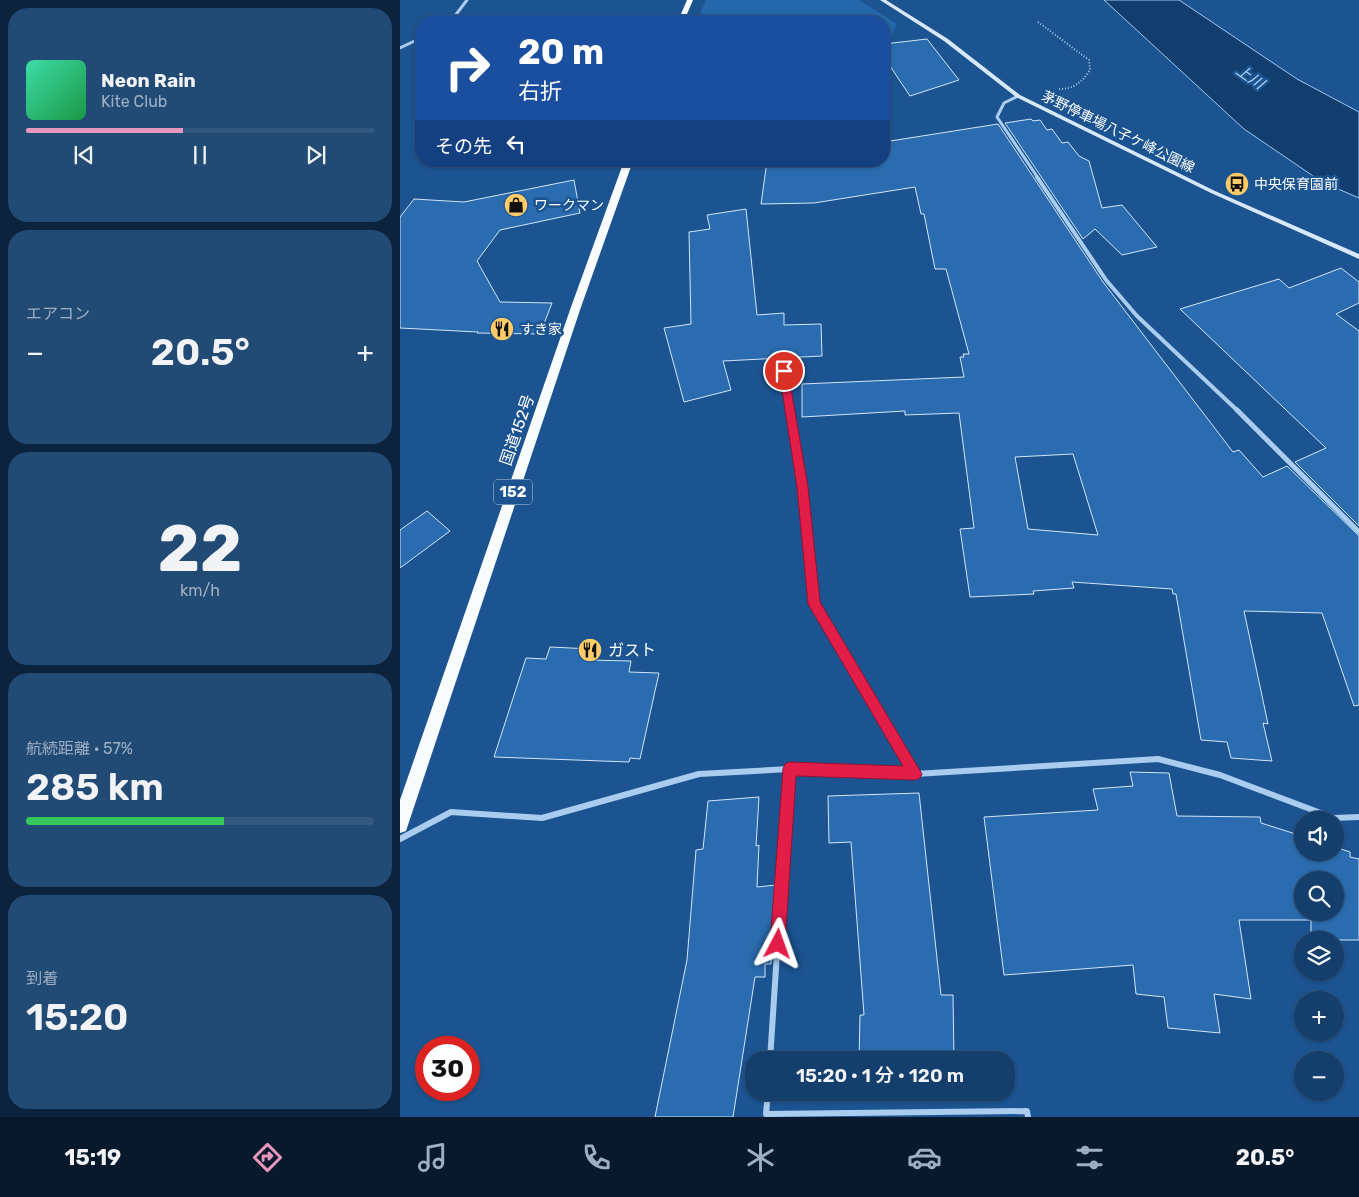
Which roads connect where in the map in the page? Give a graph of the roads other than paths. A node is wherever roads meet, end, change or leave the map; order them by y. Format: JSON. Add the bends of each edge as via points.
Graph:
{"nodes":[{"id":1,"x":468,"y":0,"type":"edge"},
{"id":2,"x":690,"y":0,"type":"edge"},
{"id":3,"x":883,"y":0,"type":"edge"},
{"id":4,"x":893,"y":3,"type":"edge"},
{"id":5,"x":456,"y":15,"type":"edge"},
{"id":6,"x":684,"y":15,"type":"edge"},
{"id":7,"x":415,"y":41,"type":"edge"},
{"id":8,"x":400,"y":48,"type":"edge"},
{"id":9,"x":1018,"y":96,"type":"junction"},
{"id":10,"x":627,"y":167,"type":"edge"},
{"id":11,"x":1359,"y":257,"type":"edge"},
{"id":12,"x":784,"y":371,"type":"dead end"},
{"id":13,"x":1359,"y":532,"type":"edge"},
{"id":14,"x":789,"y":769,"type":"junction"},
{"id":15,"x":915,"y":774,"type":"junction"},
{"id":16,"x":1359,"y":817,"type":"edge"},
{"id":17,"x":400,"y":825,"type":"edge"},
{"id":18,"x":400,"y":839,"type":"edge"},
{"id":19,"x":771,"y":1051,"type":"edge"},
{"id":20,"x":767,"y":1101,"type":"edge"},
{"id":21,"x":1028,"y":1117,"type":"edge"}],
"edges":[{"from":1,"to":5,"type":"street"},
{"from":2,"to":6,"type":"highway"},
{"from":3,"to":4,"type":"main road","name":"茅野停車場八子ケ峰公園線"},
{"from":4,"to":9,"type":"main road","name":"茅野停車場八子ケ峰公園線"},
{"from":7,"to":8,"type":"street"},
{"from":9,"to":11,"type":"main road","name":"茅野停車場八子ケ峰公園線","via":[[1213,192]]},
{"from":9,"to":13,"type":"street","via":[[1004,103],[997,117],[1106,280],[1137,316],[1217,390]]},
{"from":10,"to":17,"type":"highway","name":"国道152号","number":"152"},
{"from":12,"to":15,"type":"street","via":[[802,487],[814,604]]},
{"from":14,"to":15,"type":"street"},
{"from":14,"to":18,"type":"street","via":[[699,774],[542,818],[451,812]]},
{"from":14,"to":19,"type":"street"},
{"from":15,"to":16,"type":"street","via":[[1158,759],[1220,775],[1334,818]]},
{"from":20,"to":21,"type":"street","via":[[766,1114],[1027,1111]]}]}
